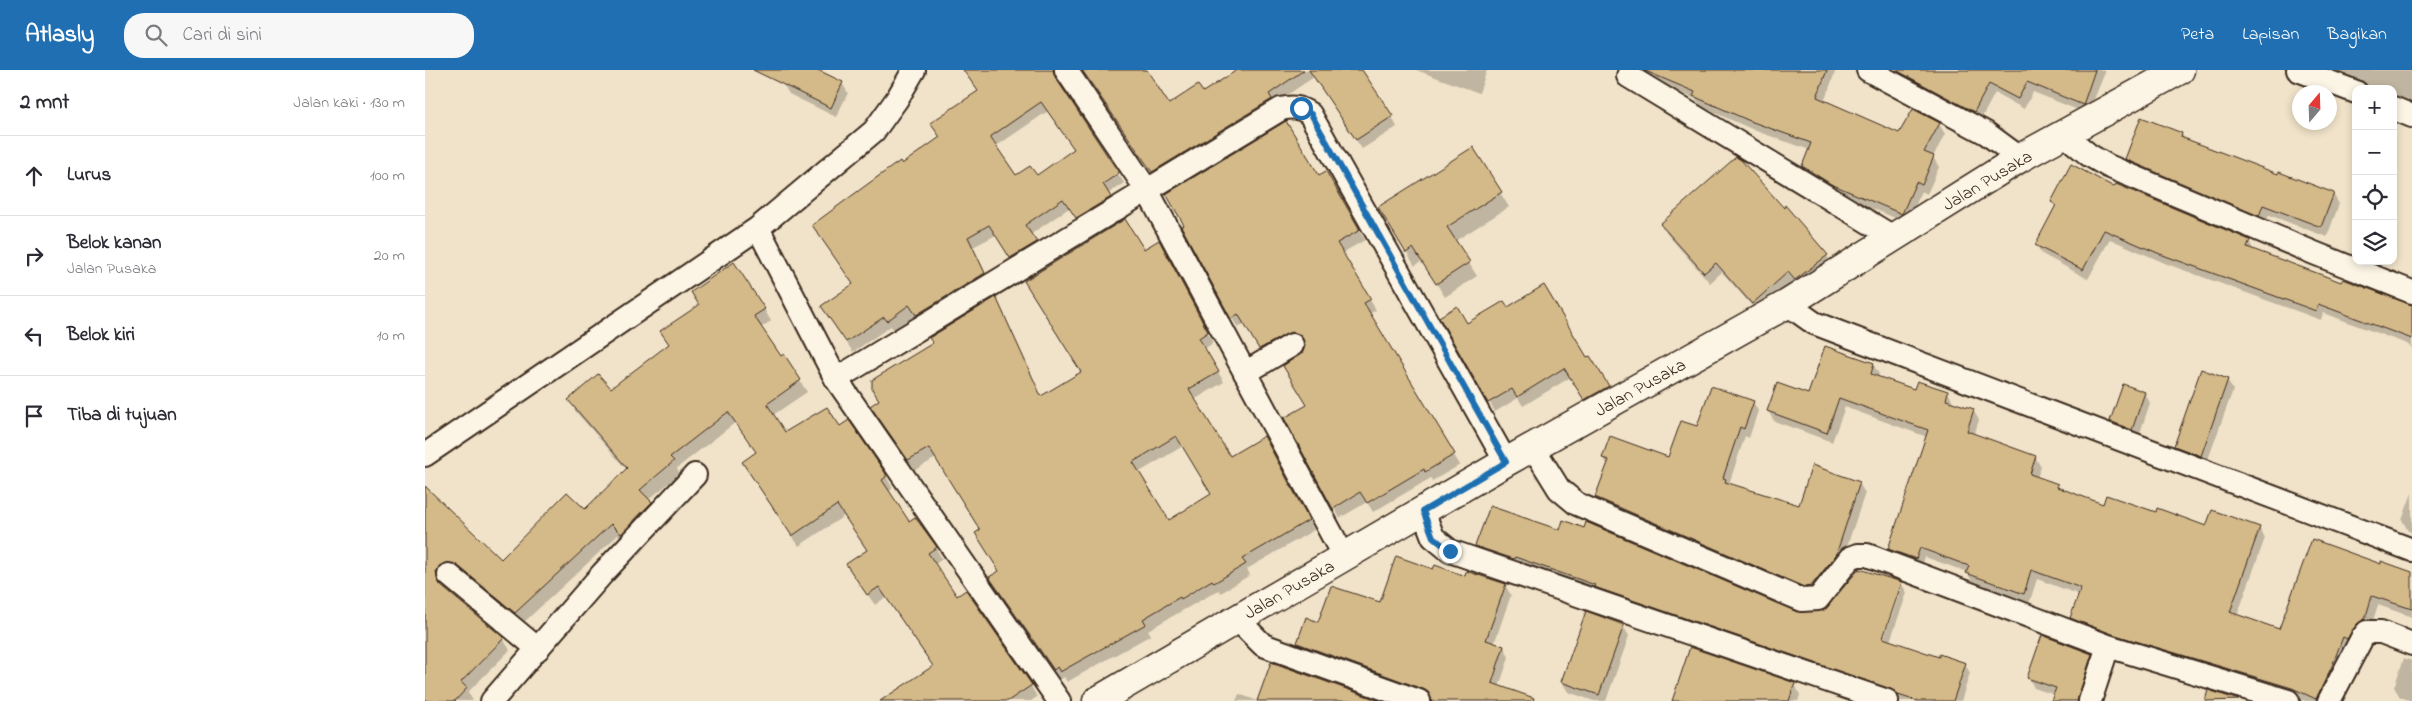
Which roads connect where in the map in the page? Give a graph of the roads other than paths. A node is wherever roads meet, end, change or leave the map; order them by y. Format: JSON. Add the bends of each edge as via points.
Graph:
{"nodes":[{"id":1,"x":914,"y":70,"type":"edge"},
{"id":2,"x":1066,"y":70,"type":"edge"},
{"id":3,"x":1868,"y":70,"type":"edge"},
{"id":4,"x":2180,"y":70,"type":"edge"},
{"id":5,"x":2298,"y":70,"type":"edge"},
{"id":6,"x":1628,"y":76,"type":"dead end"},
{"id":7,"x":2352,"y":90,"type":"edge"},
{"id":8,"x":2397,"y":110,"type":"edge"},
{"id":9,"x":2412,"y":116,"type":"edge"},
{"id":10,"x":2065,"y":135,"type":"junction"},
{"id":11,"x":2020,"y":158,"type":"junction"},
{"id":12,"x":1147,"y":190,"type":"junction"},
{"id":13,"x":758,"y":228,"type":"junction"},
{"id":14,"x":1893,"y":237,"type":"junction"},
{"id":15,"x":2412,"y":292,"type":"edge"},
{"id":16,"x":1787,"y":304,"type":"junction"},
{"id":17,"x":1292,"y":345,"type":"dead end"},
{"id":18,"x":1245,"y":372,"type":"junction"},
{"id":19,"x":836,"y":379,"type":"junction"},
{"id":20,"x":1533,"y":447,"type":"junction"},
{"id":21,"x":425,"y":455,"type":"edge"},
{"id":22,"x":1506,"y":462,"type":"junction"},
{"id":23,"x":695,"y":475,"type":"dead end"},
{"id":24,"x":1423,"y":511,"type":"junction"},
{"id":25,"x":2412,"y":550,"type":"edge"},
{"id":26,"x":1344,"y":557,"type":"junction"},
{"id":27,"x":449,"y":575,"type":"dead end"},
{"id":28,"x":1237,"y":619,"type":"junction"},
{"id":29,"x":2412,"y":644,"type":"edge"},
{"id":30,"x":2108,"y":646,"type":"junction"},
{"id":31,"x":538,"y":649,"type":"junction"},
{"id":32,"x":2261,"y":697,"type":"edge"},
{"id":33,"x":492,"y":701,"type":"edge"},
{"id":34,"x":1059,"y":701,"type":"edge"},
{"id":35,"x":1097,"y":701,"type":"edge"},
{"id":36,"x":1419,"y":701,"type":"edge"},
{"id":37,"x":1887,"y":701,"type":"edge"},
{"id":38,"x":2090,"y":701,"type":"edge"},
{"id":39,"x":2288,"y":701,"type":"edge"},
{"id":40,"x":2329,"y":701,"type":"edge"}],
"edges":[{"from":1,"to":13,"type":"street","via":[[874,131]]},
{"from":2,"to":12,"type":"street"},
{"from":3,"to":11,"type":"street","via":[[1986,132]]},
{"from":4,"to":10,"type":"street","name":"Jalan Pusaka"},
{"from":5,"to":7,"type":"street"},
{"from":6,"to":14,"type":"street"},
{"from":8,"to":9,"type":"street"},
{"from":10,"to":11,"type":"street","name":"Jalan Pusaka"},
{"from":10,"to":15,"type":"street","via":[[2108,166]]},
{"from":11,"to":14,"type":"street","name":"Jalan Pusaka"},
{"from":12,"to":18,"type":"street"},
{"from":12,"to":19,"type":"street"},
{"from":12,"to":22,"type":"street","via":[[1281,109],[1301,108],[1311,114]]},
{"from":13,"to":19,"type":"street"},
{"from":13,"to":21,"type":"street"},
{"from":14,"to":16,"type":"street","name":"Jalan Pusaka"},
{"from":16,"to":20,"type":"street","name":"Jalan Pusaka"},
{"from":16,"to":25,"type":"street","via":[[1814,323]]},
{"from":17,"to":18,"type":"street"},
{"from":18,"to":26,"type":"street"},
{"from":19,"to":34,"type":"street"},
{"from":20,"to":22,"type":"street","name":"Jalan Pusaka"},
{"from":20,"to":30,"type":"street","via":[[1559,489],[1577,504],[1802,600],[1818,599],[1850,558],[1858,554],[1867,555]]},
{"from":22,"to":24,"type":"street","name":"Jalan Pusaka"},
{"from":23,"to":31,"type":"street","via":[[603,573]]},
{"from":24,"to":26,"type":"street","name":"Jalan Pusaka"},
{"from":24,"to":37,"type":"street","via":[[1433,537],[1450,551]]},
{"from":26,"to":28,"type":"street","name":"Jalan Pusaka"},
{"from":27,"to":31,"type":"street"},
{"from":28,"to":35,"type":"street","name":"Jalan Pusaka"},
{"from":28,"to":36,"type":"street","via":[[1263,645]]},
{"from":29,"to":40,"type":"street","via":[[2374,630],[2367,632]]},
{"from":30,"to":32,"type":"street"},
{"from":30,"to":38,"type":"street"},
{"from":31,"to":33,"type":"street"},
{"from":32,"to":39,"type":"street"}]}
